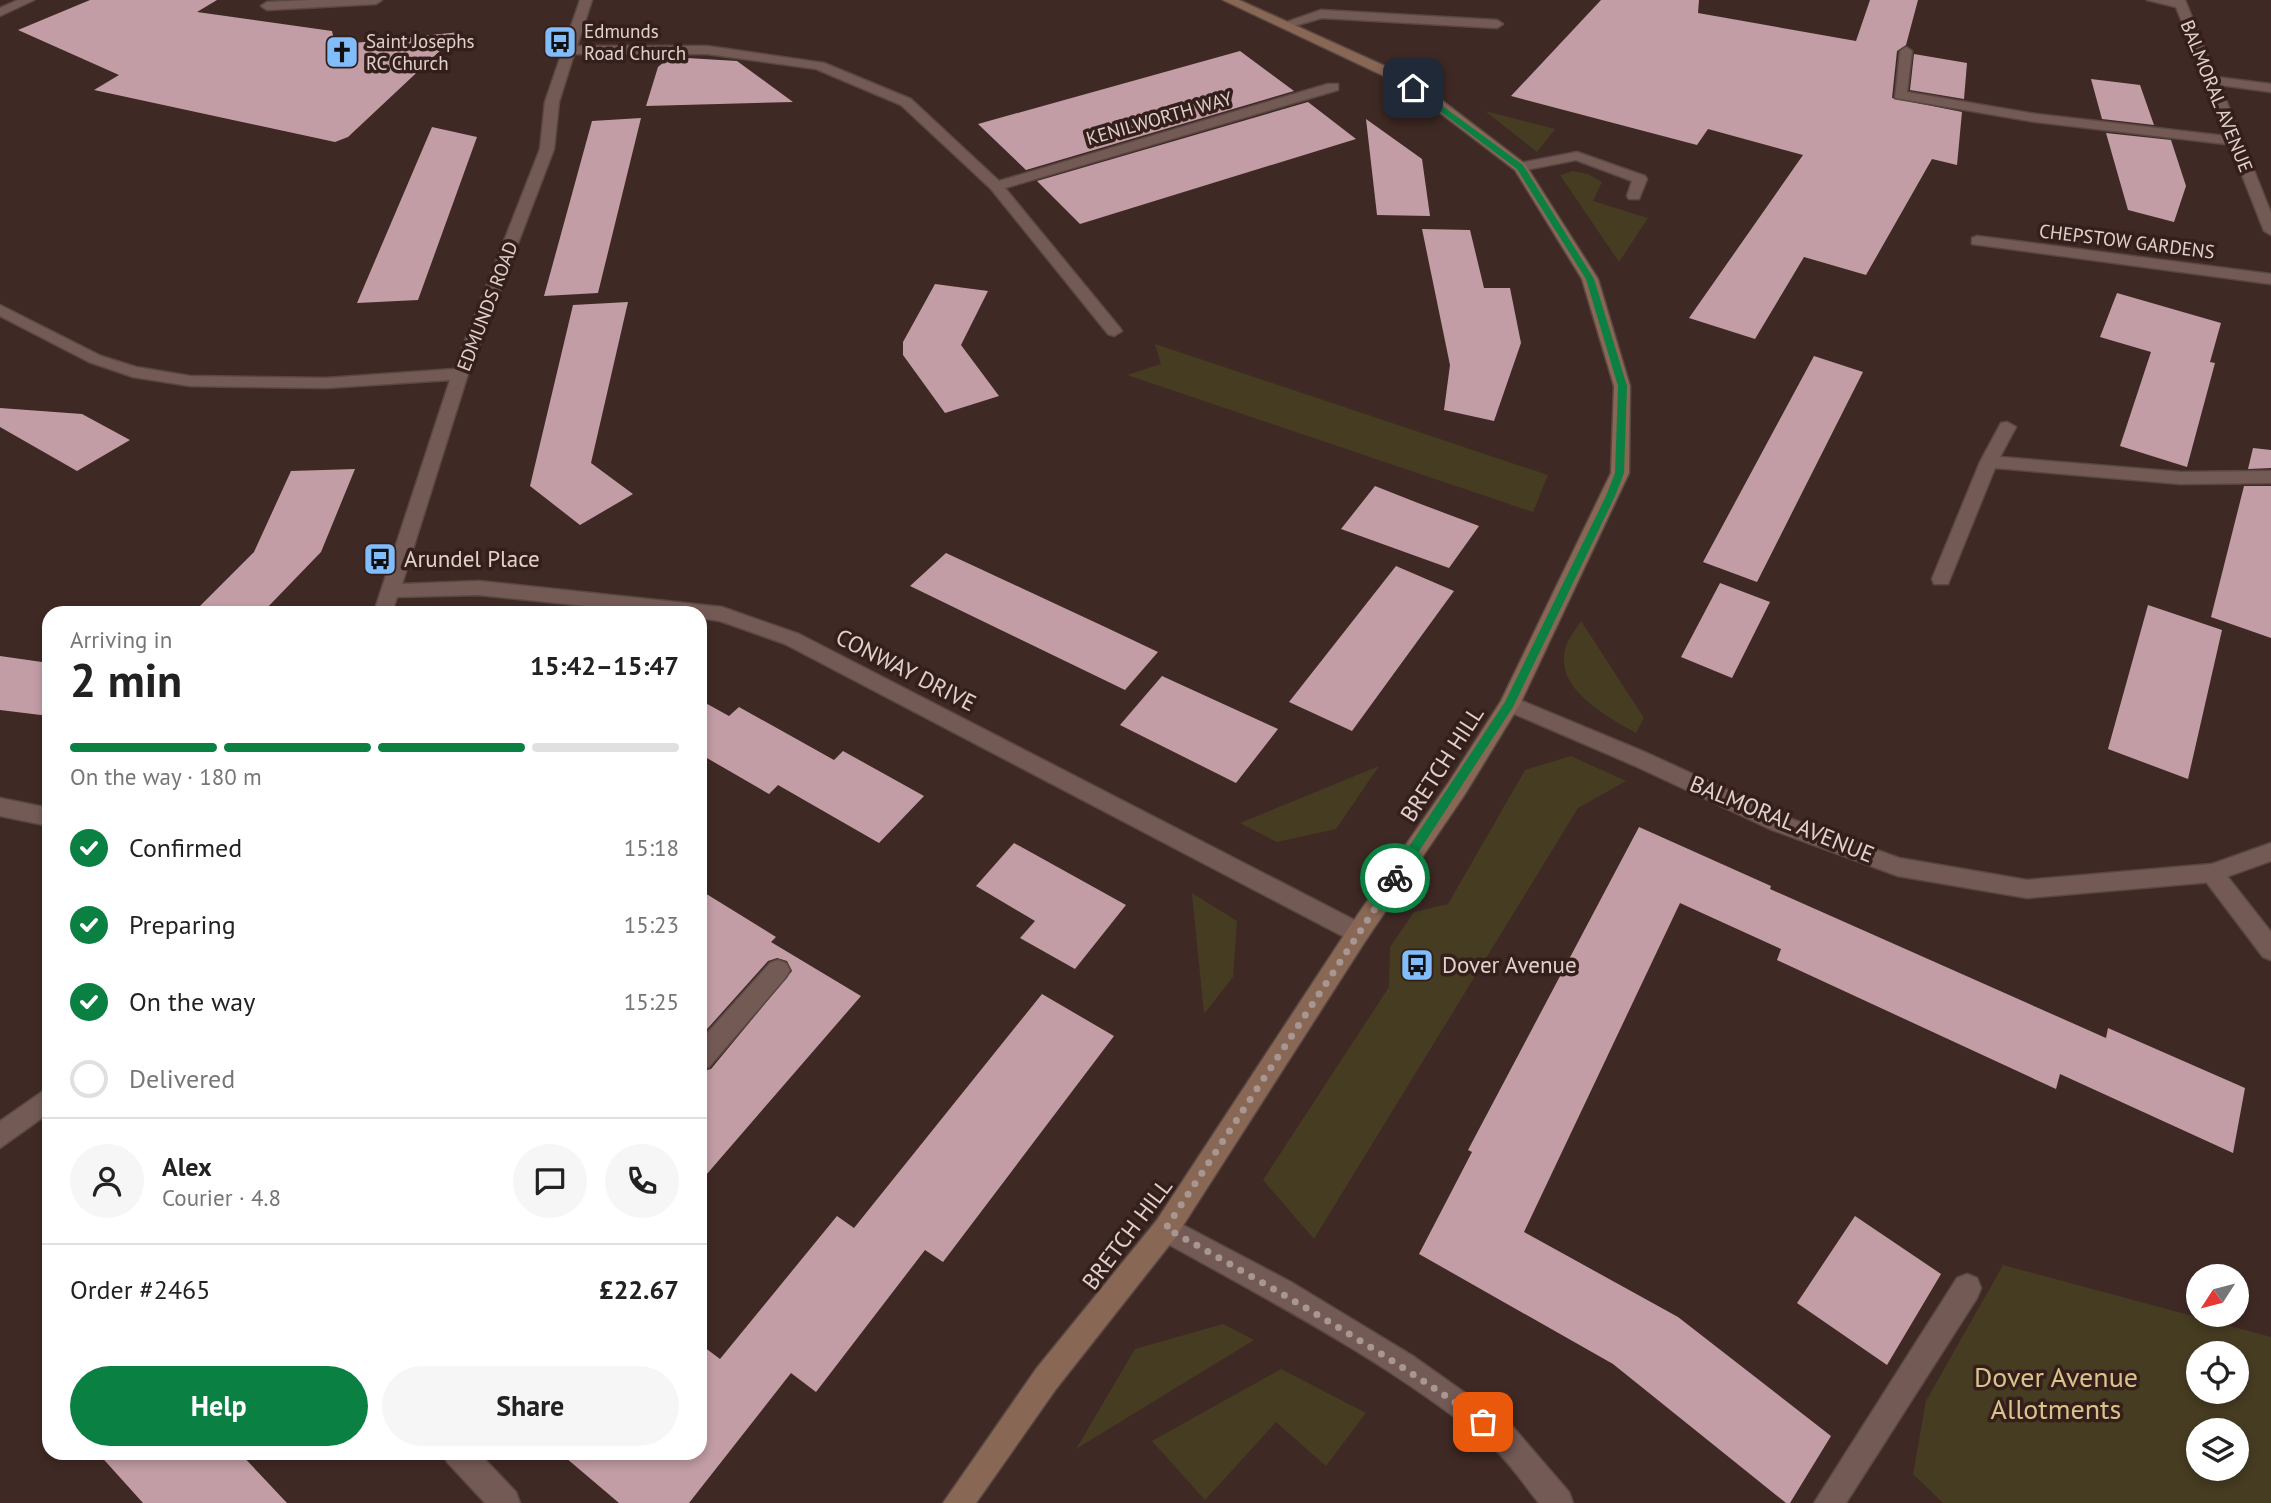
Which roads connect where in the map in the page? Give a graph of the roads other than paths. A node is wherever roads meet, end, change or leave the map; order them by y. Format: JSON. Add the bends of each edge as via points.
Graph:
{"nodes":[{"id":1,"x":28,"y":0,"type":"edge"},
{"id":2,"x":376,"y":0,"type":"edge"},
{"id":3,"x":586,"y":0,"type":"edge"},
{"id":4,"x":1229,"y":0,"type":"edge"},
{"id":5,"x":2152,"y":0,"type":"edge"},
{"id":6,"x":2180,"y":2,"type":"edge"},
{"id":7,"x":267,"y":6,"type":"dead end"},
{"id":8,"x":0,"y":12,"type":"edge"},
{"id":9,"x":1287,"y":24,"type":"junction"},
{"id":10,"x":1497,"y":24,"type":"dead end"},
{"id":11,"x":571,"y":50,"type":"junction"},
{"id":12,"x":1906,"y":51,"type":"dead end"},
{"id":13,"x":2209,"y":80,"type":"junction"},
{"id":14,"x":1333,"y":87,"type":"dead end"},
{"id":15,"x":2271,"y":88,"type":"edge"},
{"id":16,"x":2234,"y":141,"type":"junction"},
{"id":17,"x":1520,"y":167,"type":"junction"},
{"id":18,"x":996,"y":186,"type":"junction"},
{"id":19,"x":1634,"y":196,"type":"dead end"},
{"id":20,"x":2271,"y":231,"type":"edge"},
{"id":21,"x":1977,"y":241,"type":"dead end"},
{"id":22,"x":2271,"y":279,"type":"edge"},
{"id":23,"x":0,"y":310,"type":"edge"},
{"id":24,"x":1114,"y":331,"type":"dead end"},
{"id":25,"x":460,"y":374,"type":"junction"},
{"id":26,"x":2007,"y":427,"type":"dead end"},
{"id":27,"x":1989,"y":462,"type":"junction"},
{"id":28,"x":2271,"y":477,"type":"edge"},
{"id":29,"x":1941,"y":579,"type":"dead end"},
{"id":30,"x":391,"y":591,"type":"junction"},
{"id":31,"x":385,"y":606,"type":"edge"},
{"id":32,"x":647,"y":606,"type":"edge"},
{"id":33,"x":707,"y":612,"type":"edge"},
{"id":34,"x":1510,"y":704,"type":"junction"},
{"id":35,"x":0,"y":807,"type":"edge"},
{"id":36,"x":42,"y":816,"type":"edge"},
{"id":37,"x":2271,"y":852,"type":"edge"},
{"id":38,"x":2212,"y":873,"type":"junction"},
{"id":39,"x":1358,"y":933,"type":"junction"},
{"id":40,"x":2271,"y":950,"type":"edge"},
{"id":41,"x":778,"y":970,"type":"dead end"},
{"id":42,"x":707,"y":1051,"type":"edge"},
{"id":43,"x":42,"y":1103,"type":"edge"},
{"id":44,"x":0,"y":1136,"type":"edge"},
{"id":45,"x":1166,"y":1228,"type":"junction"},
{"id":46,"x":1967,"y":1288,"type":"dead end"},
{"id":47,"x":465,"y":1460,"type":"edge"},
{"id":48,"x":505,"y":1503,"type":"edge"},
{"id":49,"x":958,"y":1503,"type":"edge"},
{"id":50,"x":1558,"y":1503,"type":"edge"},
{"id":51,"x":1829,"y":1503,"type":"edge"}],
"edges":[{"from":1,"to":8,"type":"street"},
{"from":2,"to":7,"type":"street"},
{"from":3,"to":11,"type":"street","name":"EDMUNDS ROAD"},
{"from":4,"to":9,"type":"street","name":"BRETCH HILL"},
{"from":5,"to":6,"type":"street"},
{"from":6,"to":13,"type":"street","name":"BALMORAL AVENUE"},
{"from":9,"to":10,"type":"street","via":[[1321,14]]},
{"from":9,"to":17,"type":"street","name":"BRETCH HILL","via":[[1391,74]]},
{"from":11,"to":18,"type":"street","via":[[707,50],[819,66],[906,102]]},
{"from":11,"to":25,"type":"street","name":"EDMUNDS ROAD","via":[[552,102],[547,149]]},
{"from":12,"to":16,"type":"street","via":[[1900,95],[2036,118]]},
{"from":13,"to":15,"type":"street"},
{"from":13,"to":16,"type":"street","name":"BALMORAL AVENUE"},
{"from":14,"to":18,"type":"street","name":"KENILWORTH WAY"},
{"from":16,"to":20,"type":"street","name":"BALMORAL AVENUE"},
{"from":17,"to":19,"type":"street","via":[[1577,156],[1640,180]]},
{"from":17,"to":34,"type":"street","name":"BRETCH HILL","via":[[1590,279],[1622,386],[1620,473]]},
{"from":18,"to":24,"type":"street"},
{"from":21,"to":22,"type":"street","name":"CHEPSTOW GARDENS"},
{"from":23,"to":25,"type":"street","via":[[95,359],[133,372],[178,379],[326,383]]},
{"from":25,"to":30,"type":"street","name":"EDMUNDS ROAD"},
{"from":26,"to":27,"type":"street"},
{"from":27,"to":28,"type":"street","via":[[2181,478]]},
{"from":27,"to":29,"type":"street"},
{"from":30,"to":31,"type":"street","name":"EDMUNDS ROAD"},
{"from":30,"to":32,"type":"street","name":"CONWAY DRIVE","via":[[479,588]]},
{"from":33,"to":39,"type":"street","name":"CONWAY DRIVE","via":[[792,639]]},
{"from":34,"to":38,"type":"street","name":"BALMORAL AVENUE","via":[[1778,823],[1898,867],[2027,889]]},
{"from":34,"to":39,"type":"street","name":"BRETCH HILL"},
{"from":35,"to":36,"type":"street"},
{"from":37,"to":38,"type":"street","name":"BALMORAL AVENUE"},
{"from":38,"to":40,"type":"street"},
{"from":39,"to":45,"type":"street","name":"BRETCH HILL"},
{"from":41,"to":42,"type":"street"},
{"from":43,"to":44,"type":"street"},
{"from":45,"to":49,"type":"street","name":"BRETCH HILL","via":[[1046,1379]]},
{"from":45,"to":50,"type":"street","via":[[1403,1366],[1503,1437]]},
{"from":46,"to":51,"type":"street"},
{"from":47,"to":48,"type":"street"}]}
